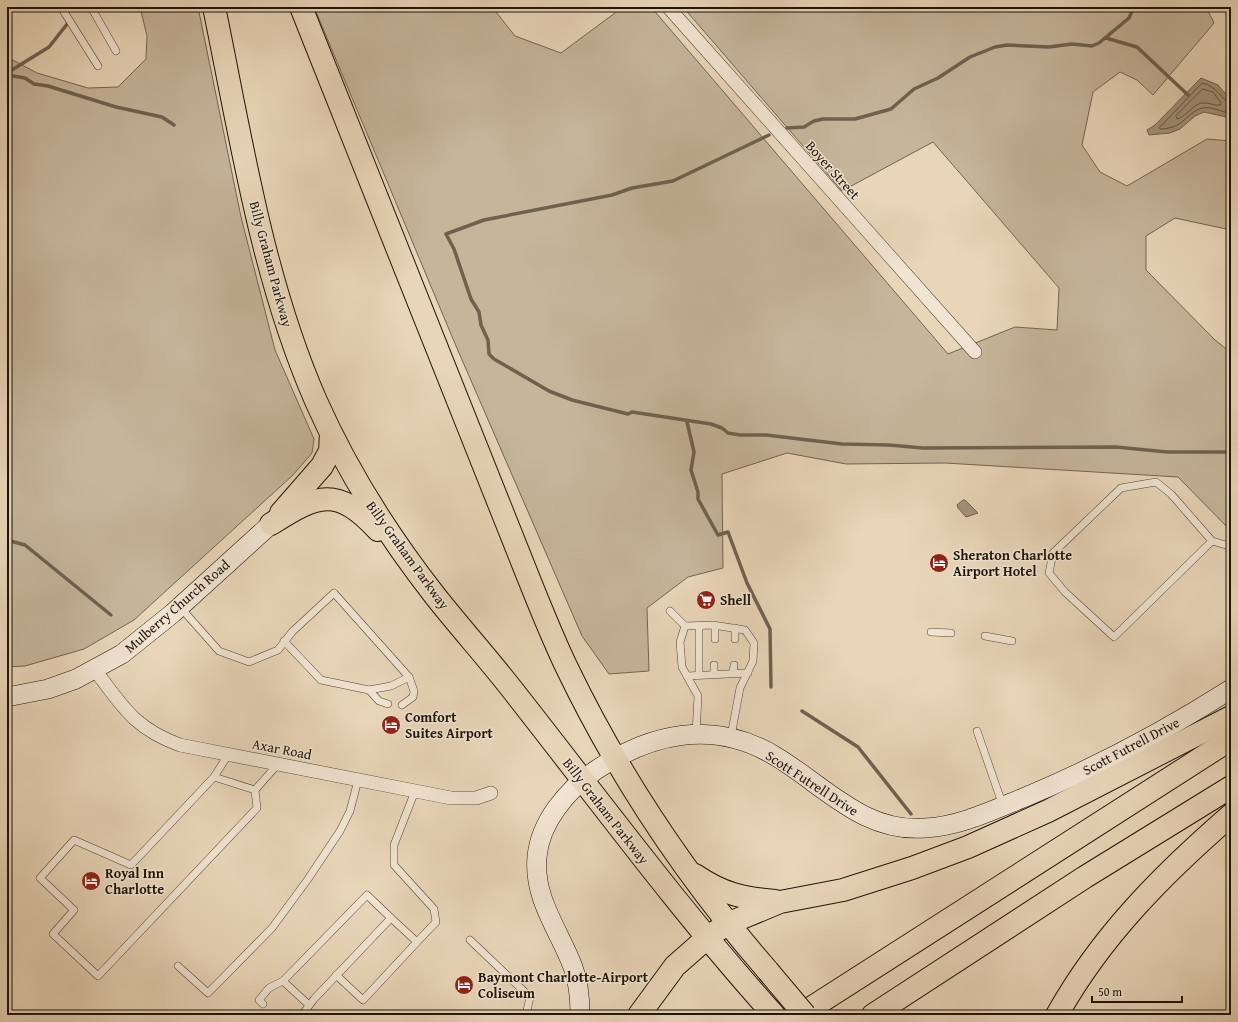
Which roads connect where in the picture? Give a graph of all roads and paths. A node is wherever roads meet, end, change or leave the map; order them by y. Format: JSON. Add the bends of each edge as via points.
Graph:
{"nodes":[{"id":1,"x":61,"y":7,"type":"edge"},
{"id":2,"x":91,"y":7,"type":"edge"},
{"id":3,"x":214,"y":7,"type":"edge"},
{"id":4,"x":301,"y":7,"type":"edge"},
{"id":5,"x":668,"y":7,"type":"edge"},
{"id":6,"x":116,"y":51,"type":"dead end"},
{"id":7,"x":98,"y":66,"type":"dead end"},
{"id":8,"x":975,"y":352,"type":"dead end"},
{"id":9,"x":331,"y":433,"type":"junction"},
{"id":10,"x":271,"y":524,"type":"junction"},
{"id":11,"x":1212,"y":541,"type":"junction"},
{"id":12,"x":1231,"y":548,"type":"edge"},
{"id":13,"x":412,"y":566,"type":"junction"},
{"id":14,"x":180,"y":606,"type":"junction"},
{"id":15,"x":670,"y":611,"type":"dead end"},
{"id":16,"x":685,"y":626,"type":"junction"},
{"id":17,"x":699,"y":626,"type":"junction"},
{"id":18,"x":715,"y":626,"type":"junction"},
{"id":19,"x":735,"y":628,"type":"junction"},
{"id":20,"x":931,"y":632,"type":"dead end"},
{"id":21,"x":951,"y":633,"type":"dead end"},
{"id":22,"x":985,"y":636,"type":"dead end"},
{"id":23,"x":715,"y":639,"type":"dead end"},
{"id":24,"x":735,"y":639,"type":"dead end"},
{"id":25,"x":284,"y":641,"type":"junction"},
{"id":26,"x":1012,"y":641,"type":"dead end"},
{"id":27,"x":714,"y":665,"type":"dead end"},
{"id":28,"x":734,"y":665,"type":"dead end"},
{"id":29,"x":95,"y":670,"type":"junction"},
{"id":30,"x":748,"y":672,"type":"junction"},
{"id":31,"x":733,"y":673,"type":"junction"},
{"id":32,"x":714,"y":674,"type":"junction"},
{"id":33,"x":699,"y":675,"type":"junction"},
{"id":34,"x":687,"y":676,"type":"junction"},
{"id":35,"x":409,"y":677,"type":"junction"},
{"id":36,"x":1231,"y":689,"type":"edge"},
{"id":37,"x":369,"y":690,"type":"junction"},
{"id":38,"x":7,"y":698,"type":"edge"},
{"id":39,"x":388,"y":704,"type":"dead end"},
{"id":40,"x":402,"y":705,"type":"dead end"},
{"id":41,"x":1231,"y":717,"type":"edge"},
{"id":42,"x":977,"y":731,"type":"dead end"},
{"id":43,"x":696,"y":734,"type":"junction"},
{"id":44,"x":730,"y":738,"type":"junction"},
{"id":45,"x":1231,"y":739,"type":"edge"},
{"id":46,"x":228,"y":755,"type":"junction"},
{"id":47,"x":614,"y":758,"type":"junction"},
{"id":48,"x":278,"y":764,"type":"junction"},
{"id":49,"x":214,"y":777,"type":"junction"},
{"id":50,"x":358,"y":780,"type":"junction"},
{"id":51,"x":582,"y":781,"type":"junction"},
{"id":52,"x":1231,"y":787,"type":"edge"},
{"id":53,"x":255,"y":790,"type":"junction"},
{"id":54,"x":415,"y":791,"type":"junction"},
{"id":55,"x":491,"y":793,"type":"dead end"},
{"id":56,"x":1003,"y":807,"type":"junction"},
{"id":57,"x":1231,"y":814,"type":"edge"},
{"id":58,"x":686,"y":869,"type":"junction"},
{"id":59,"x":780,"y":902,"type":"junction"},
{"id":60,"x":391,"y":918,"type":"junction"},
{"id":61,"x":727,"y":924,"type":"junction"},
{"id":62,"x":708,"y":937,"type":"junction"},
{"id":63,"x":470,"y":940,"type":"dead end"},
{"id":64,"x":417,"y":942,"type":"junction"},
{"id":65,"x":178,"y":966,"type":"dead end"},
{"id":66,"x":336,"y":975,"type":"junction"},
{"id":67,"x":283,"y":981,"type":"junction"},
{"id":68,"x":263,"y":1004,"type":"dead end"},
{"id":69,"x":309,"y":1005,"type":"junction"},
{"id":70,"x":302,"y":1015,"type":"edge"},
{"id":71,"x":526,"y":1015,"type":"edge"},
{"id":72,"x":580,"y":1015,"type":"edge"},
{"id":73,"x":639,"y":1015,"type":"edge"},
{"id":74,"x":774,"y":1015,"type":"edge"},
{"id":75,"x":800,"y":1015,"type":"edge"},
{"id":76,"x":805,"y":1015,"type":"edge"},
{"id":77,"x":872,"y":1015,"type":"edge"},
{"id":78,"x":1056,"y":1015,"type":"edge"}],
"edges":[{"from":1,"to":7,"type":"lane"},
{"from":2,"to":6,"type":"lane"},
{"from":3,"to":9,"type":"highway","name":"Billy Graham Parkway","via":[[274,286],[296,353]]},
{"from":4,"to":47,"type":"highway","name":"Billy Graham Parkway","via":[[553,639]]},
{"from":5,"to":8,"type":"street","name":"Boyer Street"},
{"from":9,"to":10,"type":"highway","via":[[330,451],[322,466]]},
{"from":9,"to":13,"type":"highway","name":"Billy Graham Parkway","via":[[361,490]]},
{"from":10,"to":13,"type":"highway","via":[[300,506],[328,498],[349,504],[372,523]]},
{"from":10,"to":14,"type":"street","name":"Mulberry Church Road"},
{"from":11,"to":11,"type":"lane","via":[[1171,494],[1156,482],[1121,488],[1053,553],[1049,573],[1065,592],[1114,637]]},
{"from":11,"to":12,"type":"lane"},
{"from":13,"to":51,"type":"highway","name":"Billy Graham Parkway"},
{"from":14,"to":25,"type":"lane","via":[[219,651],[249,662],[278,650]]},
{"from":14,"to":29,"type":"street","name":"Mulberry Church Road","via":[[122,654]]},
{"from":15,"to":16,"type":"lane"},
{"from":16,"to":17,"type":"lane"},
{"from":16,"to":34,"type":"lane","via":[[680,642],[682,667]]},
{"from":17,"to":18,"type":"lane"},
{"from":17,"to":33,"type":"lane"},
{"from":18,"to":19,"type":"lane"},
{"from":18,"to":23,"type":"lane"},
{"from":19,"to":24,"type":"lane"},
{"from":19,"to":30,"type":"lane","via":[[745,630],[754,643],[753,661]]},
{"from":20,"to":21,"type":"lane"},
{"from":22,"to":26,"type":"lane"},
{"from":25,"to":35,"type":"lane","via":[[334,593]]},
{"from":25,"to":37,"type":"lane","via":[[321,680]]},
{"from":27,"to":32,"type":"lane"},
{"from":28,"to":31,"type":"lane"},
{"from":29,"to":38,"type":"street","name":"Mulberry Church Road","via":[[48,689]]},
{"from":29,"to":46,"type":"street","name":"Axar Road","via":[[124,708],[144,728],[180,745]]},
{"from":30,"to":31,"type":"lane"},
{"from":30,"to":44,"type":"lane","via":[[740,688]]},
{"from":31,"to":32,"type":"lane"},
{"from":32,"to":33,"type":"lane"},
{"from":33,"to":34,"type":"lane"},
{"from":34,"to":43,"type":"lane","via":[[698,696]]},
{"from":35,"to":37,"type":"lane","via":[[391,686]]},
{"from":35,"to":40,"type":"lane","via":[[414,691],[413,697]]},
{"from":36,"to":56,"type":"street","name":"Scott Futrell Drive","via":[[1133,746]]},
{"from":37,"to":39,"type":"lane"},
{"from":41,"to":59,"type":"highway","via":[[1048,811],[968,847],[843,890]]},
{"from":42,"to":56,"type":"lane"},
{"from":43,"to":44,"type":"street","name":"Scott Futrell Drive"},
{"from":43,"to":47,"type":"street","name":"Scott Futrell Drive","via":[[660,739]]},
{"from":44,"to":56,"type":"street","name":"Scott Futrell Drive","via":[[774,755],[844,805],[883,824],[922,828],[944,826]]},
{"from":45,"to":75,"type":"highway"},
{"from":46,"to":48,"type":"street","name":"Axar Road"},
{"from":46,"to":49,"type":"lane"},
{"from":47,"to":51,"type":"street","name":"Scott Futrell Drive"},
{"from":47,"to":58,"type":"highway","name":"Billy Graham Parkway"},
{"from":48,"to":50,"type":"street","name":"Axar Road"},
{"from":48,"to":53,"type":"lane"},
{"from":49,"to":53,"type":"lane"},
{"from":49,"to":53,"type":"lane","via":[[131,865],[74,840],[40,878],[74,910],[53,934],[98,976],[257,808]]},
{"from":50,"to":54,"type":"street","name":"Axar Road"},
{"from":50,"to":65,"type":"lane","via":[[350,810],[340,831],[272,928],[208,993]]},
{"from":51,"to":62,"type":"highway","name":"Billy Graham Parkway"},
{"from":51,"to":72,"type":"street","name":"Scott Futrell Drive","via":[[560,804],[548,822],[541,837],[536,873],[543,902],[575,974],[580,995]]},
{"from":52,"to":77,"type":"highway"},
{"from":54,"to":55,"type":"street","name":"Axar Road","via":[[451,798],[476,798]]},
{"from":54,"to":64,"type":"lane","via":[[394,845],[394,865],[434,909],[436,922]]},
{"from":57,"to":78,"type":"highway","via":[[1155,885],[1125,917],[1084,969]]},
{"from":58,"to":59,"type":"highway","via":[[713,887],[730,894],[748,899]]},
{"from":58,"to":61,"type":"highway","name":"Billy Graham Parkway"},
{"from":59,"to":61,"type":"highway"},
{"from":60,"to":64,"type":"lane"},
{"from":60,"to":66,"type":"lane"},
{"from":60,"to":67,"type":"lane","via":[[367,895]]},
{"from":61,"to":62,"type":"highway"},
{"from":61,"to":76,"type":"highway","name":"Billy Graham Parkway","bridge":true},
{"from":62,"to":73,"type":"highway","via":[[675,966]]},
{"from":62,"to":74,"type":"highway","name":"Billy Graham Parkway"},
{"from":63,"to":71,"type":"lane","via":[[530,997]]},
{"from":64,"to":66,"type":"lane","via":[[363,1000]]},
{"from":66,"to":69,"type":"lane"},
{"from":67,"to":68,"type":"lane","via":[[269,988],[259,1000]]},
{"from":67,"to":69,"type":"lane"},
{"from":69,"to":70,"type":"lane"}]}
